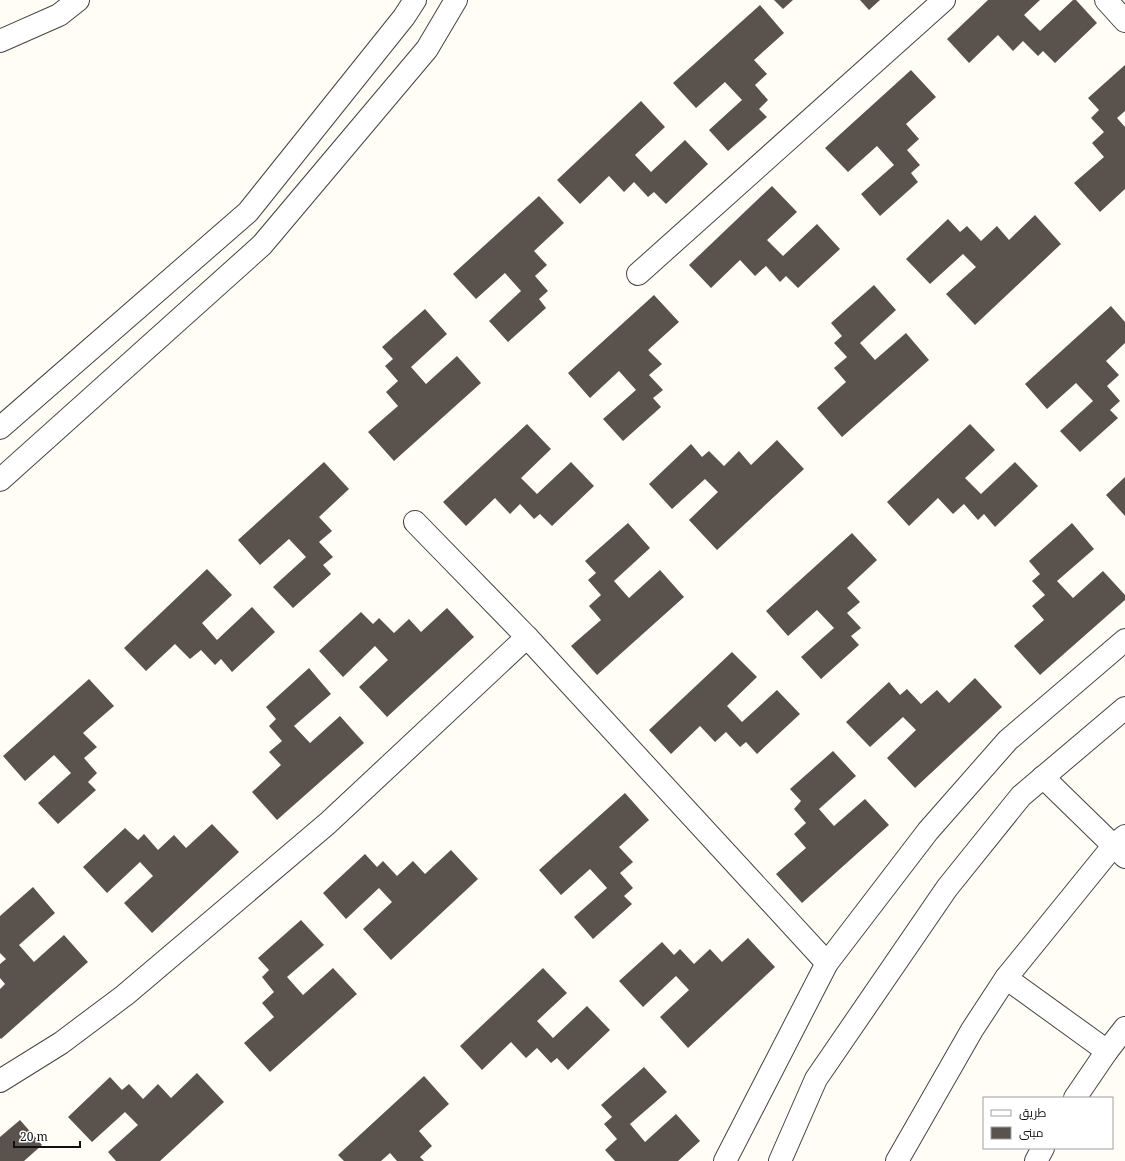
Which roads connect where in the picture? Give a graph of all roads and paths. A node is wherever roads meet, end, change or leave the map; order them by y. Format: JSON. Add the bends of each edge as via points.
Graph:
{"nodes":[{"id":1,"x":78,"y":0,"type":"edge"},
{"id":2,"x":414,"y":0,"type":"edge"},
{"id":3,"x":456,"y":0,"type":"edge"},
{"id":4,"x":944,"y":0,"type":"edge"},
{"id":5,"x":1106,"y":0,"type":"edge"},
{"id":6,"x":1125,"y":21,"type":"edge"},
{"id":7,"x":0,"y":41,"type":"edge"},
{"id":8,"x":638,"y":274,"type":"dead end"},
{"id":9,"x":0,"y":428,"type":"edge"},
{"id":10,"x":0,"y":480,"type":"edge"},
{"id":11,"x":415,"y":522,"type":"dead end"},
{"id":12,"x":527,"y":637,"type":"junction"},
{"id":13,"x":1125,"y":640,"type":"edge"},
{"id":14,"x":1125,"y":708,"type":"edge"},
{"id":15,"x":1043,"y":777,"type":"junction"},
{"id":16,"x":1121,"y":846,"type":"edge"},
{"id":17,"x":827,"y":963,"type":"junction"},
{"id":18,"x":1006,"y":978,"type":"junction"},
{"id":19,"x":1125,"y":1028,"type":"edge"},
{"id":20,"x":1107,"y":1051,"type":"junction"},
{"id":21,"x":0,"y":1081,"type":"edge"},
{"id":22,"x":1076,"y":1097,"type":"edge"},
{"id":23,"x":1042,"y":1149,"type":"edge"},
{"id":24,"x":725,"y":1161,"type":"edge"},
{"id":25,"x":780,"y":1161,"type":"edge"},
{"id":26,"x":897,"y":1161,"type":"edge"},
{"id":27,"x":1036,"y":1161,"type":"edge"}],
"edges":[{"from":1,"to":7,"type":"street","via":[[60,15]]},
{"from":2,"to":9,"type":"street","via":[[404,17],[248,212]]},
{"from":3,"to":10,"type":"street","via":[[426,49],[262,245]]},
{"from":4,"to":8,"type":"street"},
{"from":5,"to":6,"type":"street"},
{"from":11,"to":12,"type":"street"},
{"from":12,"to":17,"type":"street"},
{"from":12,"to":21,"type":"street","via":[[328,823],[131,990],[61,1042]]},
{"from":13,"to":17,"type":"street","via":[[1008,740],[928,831]]},
{"from":14,"to":15,"type":"street"},
{"from":15,"to":16,"type":"street"},
{"from":15,"to":25,"type":"street","via":[[1021,796],[947,888],[816,1079]]},
{"from":16,"to":18,"type":"street"},
{"from":17,"to":24,"type":"street"},
{"from":18,"to":20,"type":"street"},
{"from":18,"to":26,"type":"street","via":[[972,1030]]},
{"from":19,"to":20,"type":"street"},
{"from":20,"to":22,"type":"street"},
{"from":23,"to":27,"type":"street"}]}
